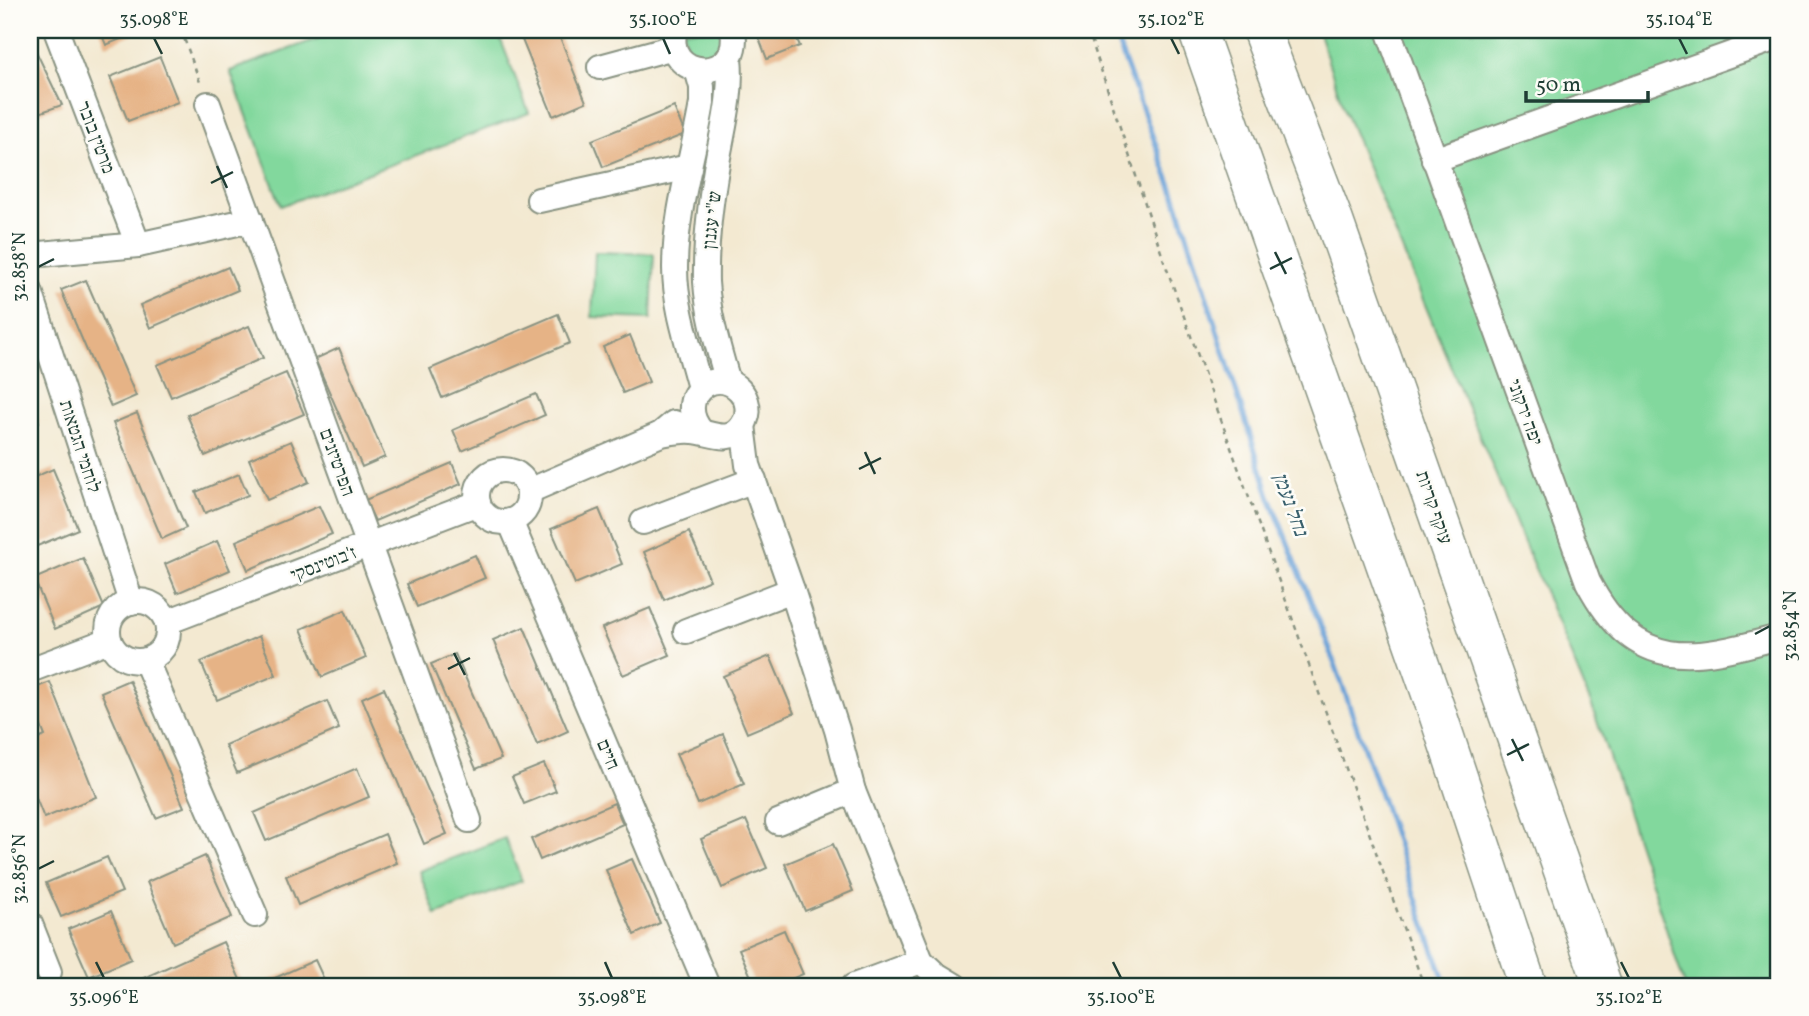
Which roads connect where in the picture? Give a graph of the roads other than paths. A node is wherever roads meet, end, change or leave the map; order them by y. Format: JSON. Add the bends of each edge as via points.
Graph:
{"nodes":[{"id":1,"x":56,"y":30,"type":"edge"},
{"id":2,"x":733,"y":30,"type":"edge"},
{"id":3,"x":1196,"y":30,"type":"edge"},
{"id":4,"x":1261,"y":30,"type":"edge"},
{"id":5,"x":1283,"y":30,"type":"edge"},
{"id":6,"x":1388,"y":30,"type":"edge"},
{"id":7,"x":1779,"y":37,"type":"edge"},
{"id":8,"x":675,"y":38,"type":"edge"},
{"id":9,"x":729,"y":58,"type":"junction"},
{"id":10,"x":600,"y":67,"type":"dead end"},
{"id":11,"x":697,"y":69,"type":"junction"},
{"id":12,"x":208,"y":104,"type":"road end"},
{"id":13,"x":1434,"y":160,"type":"junction"},
{"id":14,"x":689,"y":167,"type":"junction"},
{"id":15,"x":539,"y":200,"type":"dead end"},
{"id":16,"x":251,"y":220,"type":"junction"},
{"id":17,"x":1334,"y":220,"type":"junction"},
{"id":18,"x":138,"y":245,"type":"junction"},
{"id":19,"x":30,"y":255,"type":"edge"},
{"id":20,"x":30,"y":291,"type":"edge"},
{"id":21,"x":728,"y":382,"type":"junction"},
{"id":22,"x":696,"y":397,"type":"junction"},
{"id":23,"x":743,"y":425,"type":"junction"},
{"id":24,"x":661,"y":434,"type":"junction"},
{"id":25,"x":711,"y":435,"type":"junction"},
{"id":26,"x":751,"y":472,"type":"junction"},
{"id":27,"x":529,"y":491,"type":"junction"},
{"id":28,"x":478,"y":503,"type":"junction"},
{"id":29,"x":510,"y":521,"type":"junction"},
{"id":30,"x":643,"y":522,"type":"dead end"},
{"id":31,"x":369,"y":545,"type":"junction"},
{"id":32,"x":792,"y":590,"type":"junction"},
{"id":33,"x":131,"y":602,"type":"junction"},
{"id":34,"x":167,"y":622,"type":"junction"},
{"id":35,"x":686,"y":631,"type":"dead end"},
{"id":36,"x":1779,"y":637,"type":"edge"},
{"id":37,"x":109,"y":640,"type":"junction"},
{"id":38,"x":146,"y":661,"type":"junction"},
{"id":39,"x":30,"y":670,"type":"edge"},
{"id":40,"x":853,"y":791,"type":"junction"},
{"id":41,"x":468,"y":820,"type":"dead end"},
{"id":42,"x":778,"y":822,"type":"dead end"},
{"id":43,"x":255,"y":915,"type":"dead end"},
{"id":44,"x":30,"y":925,"type":"edge"},
{"id":45,"x":920,"y":961,"type":"junction"},
{"id":46,"x":49,"y":972,"type":"dead end"},
{"id":47,"x":707,"y":986,"type":"edge"},
{"id":48,"x":854,"y":986,"type":"edge"},
{"id":49,"x":955,"y":986,"type":"edge"},
{"id":50,"x":1528,"y":986,"type":"edge"},
{"id":51,"x":1603,"y":986,"type":"edge"}],
"edges":[{"from":1,"to":18,"type":"street","name":"מרטין בובר"},
{"from":2,"to":9,"type":"street","name":"ש\"י עגנון"},
{"from":3,"to":50,"type":"highway","via":[[1433,699]]},
{"from":4,"to":17,"type":"highway","name":"עוקף קריות"},
{"from":5,"to":17,"type":"highway"},
{"from":6,"to":13,"type":"street","name":"יפה ירקוני"},
{"from":7,"to":13,"type":"street"},
{"from":8,"to":10,"type":"street"},
{"from":8,"to":11,"type":"street","via":[[682,61]]},
{"from":9,"to":11,"type":"street","via":[[714,68]]},
{"from":9,"to":21,"type":"street","name":"ש\"י עגנון","via":[[730,93],[709,221],[706,283]]},
{"from":11,"to":14,"type":"street","name":"ש\"י עגנון","via":[[702,103]]},
{"from":12,"to":16,"type":"street","name":"הפרטיזנים"},
{"from":13,"to":36,"type":"street","name":"יפה ירקוני","via":[[1596,597],[1626,633],[1646,647],[1668,653],[1716,653]]},
{"from":14,"to":15,"type":"street"},
{"from":14,"to":22,"type":"street","name":"ש\"י עגנון","via":[[675,269]]},
{"from":16,"to":18,"type":"street"},
{"from":16,"to":31,"type":"street","name":"הפרטיזנים"},
{"from":17,"to":51,"type":"highway","name":"עוקף קריות"},
{"from":18,"to":19,"type":"street"},
{"from":20,"to":33,"type":"street","name":"לוחמי הגטאות"},
{"from":21,"to":22,"type":"street","via":[[708,383]]},
{"from":21,"to":23,"type":"street","via":[[743,393],[747,404]]},
{"from":22,"to":24,"type":"street"},
{"from":22,"to":25,"type":"street","via":[[692,416]]},
{"from":23,"to":25,"type":"street","via":[[737,432]]},
{"from":23,"to":26,"type":"street"},
{"from":24,"to":25,"type":"street","via":[[689,430]]},
{"from":24,"to":27,"type":"street"},
{"from":25,"to":26,"type":"street"},
{"from":26,"to":30,"type":"street"},
{"from":26,"to":32,"type":"street"},
{"from":27,"to":28,"type":"street","via":[[519,475],[502,470],[485,478]]},
{"from":27,"to":29,"type":"street","via":[[526,510]]},
{"from":28,"to":29,"type":"street","via":[[490,519]]},
{"from":28,"to":31,"type":"street","name":"ז'בוטינסקי"},
{"from":29,"to":47,"type":"street","name":"חיים"},
{"from":31,"to":34,"type":"street","name":"ז'בוטינסקי"},
{"from":31,"to":41,"type":"street","name":"הפרטיזנים"},
{"from":32,"to":35,"type":"street"},
{"from":32,"to":40,"type":"street"},
{"from":33,"to":34,"type":"street","via":[[153,605]]},
{"from":33,"to":37,"type":"street","via":[[115,612]]},
{"from":34,"to":38,"type":"street","via":[[167,642]]},
{"from":37,"to":38,"type":"street","via":[[123,658]]},
{"from":37,"to":39,"type":"street"},
{"from":38,"to":43,"type":"street"},
{"from":40,"to":42,"type":"street"},
{"from":40,"to":45,"type":"street"},
{"from":44,"to":46,"type":"street"},
{"from":45,"to":48,"type":"street"},
{"from":45,"to":49,"type":"street"}]}
